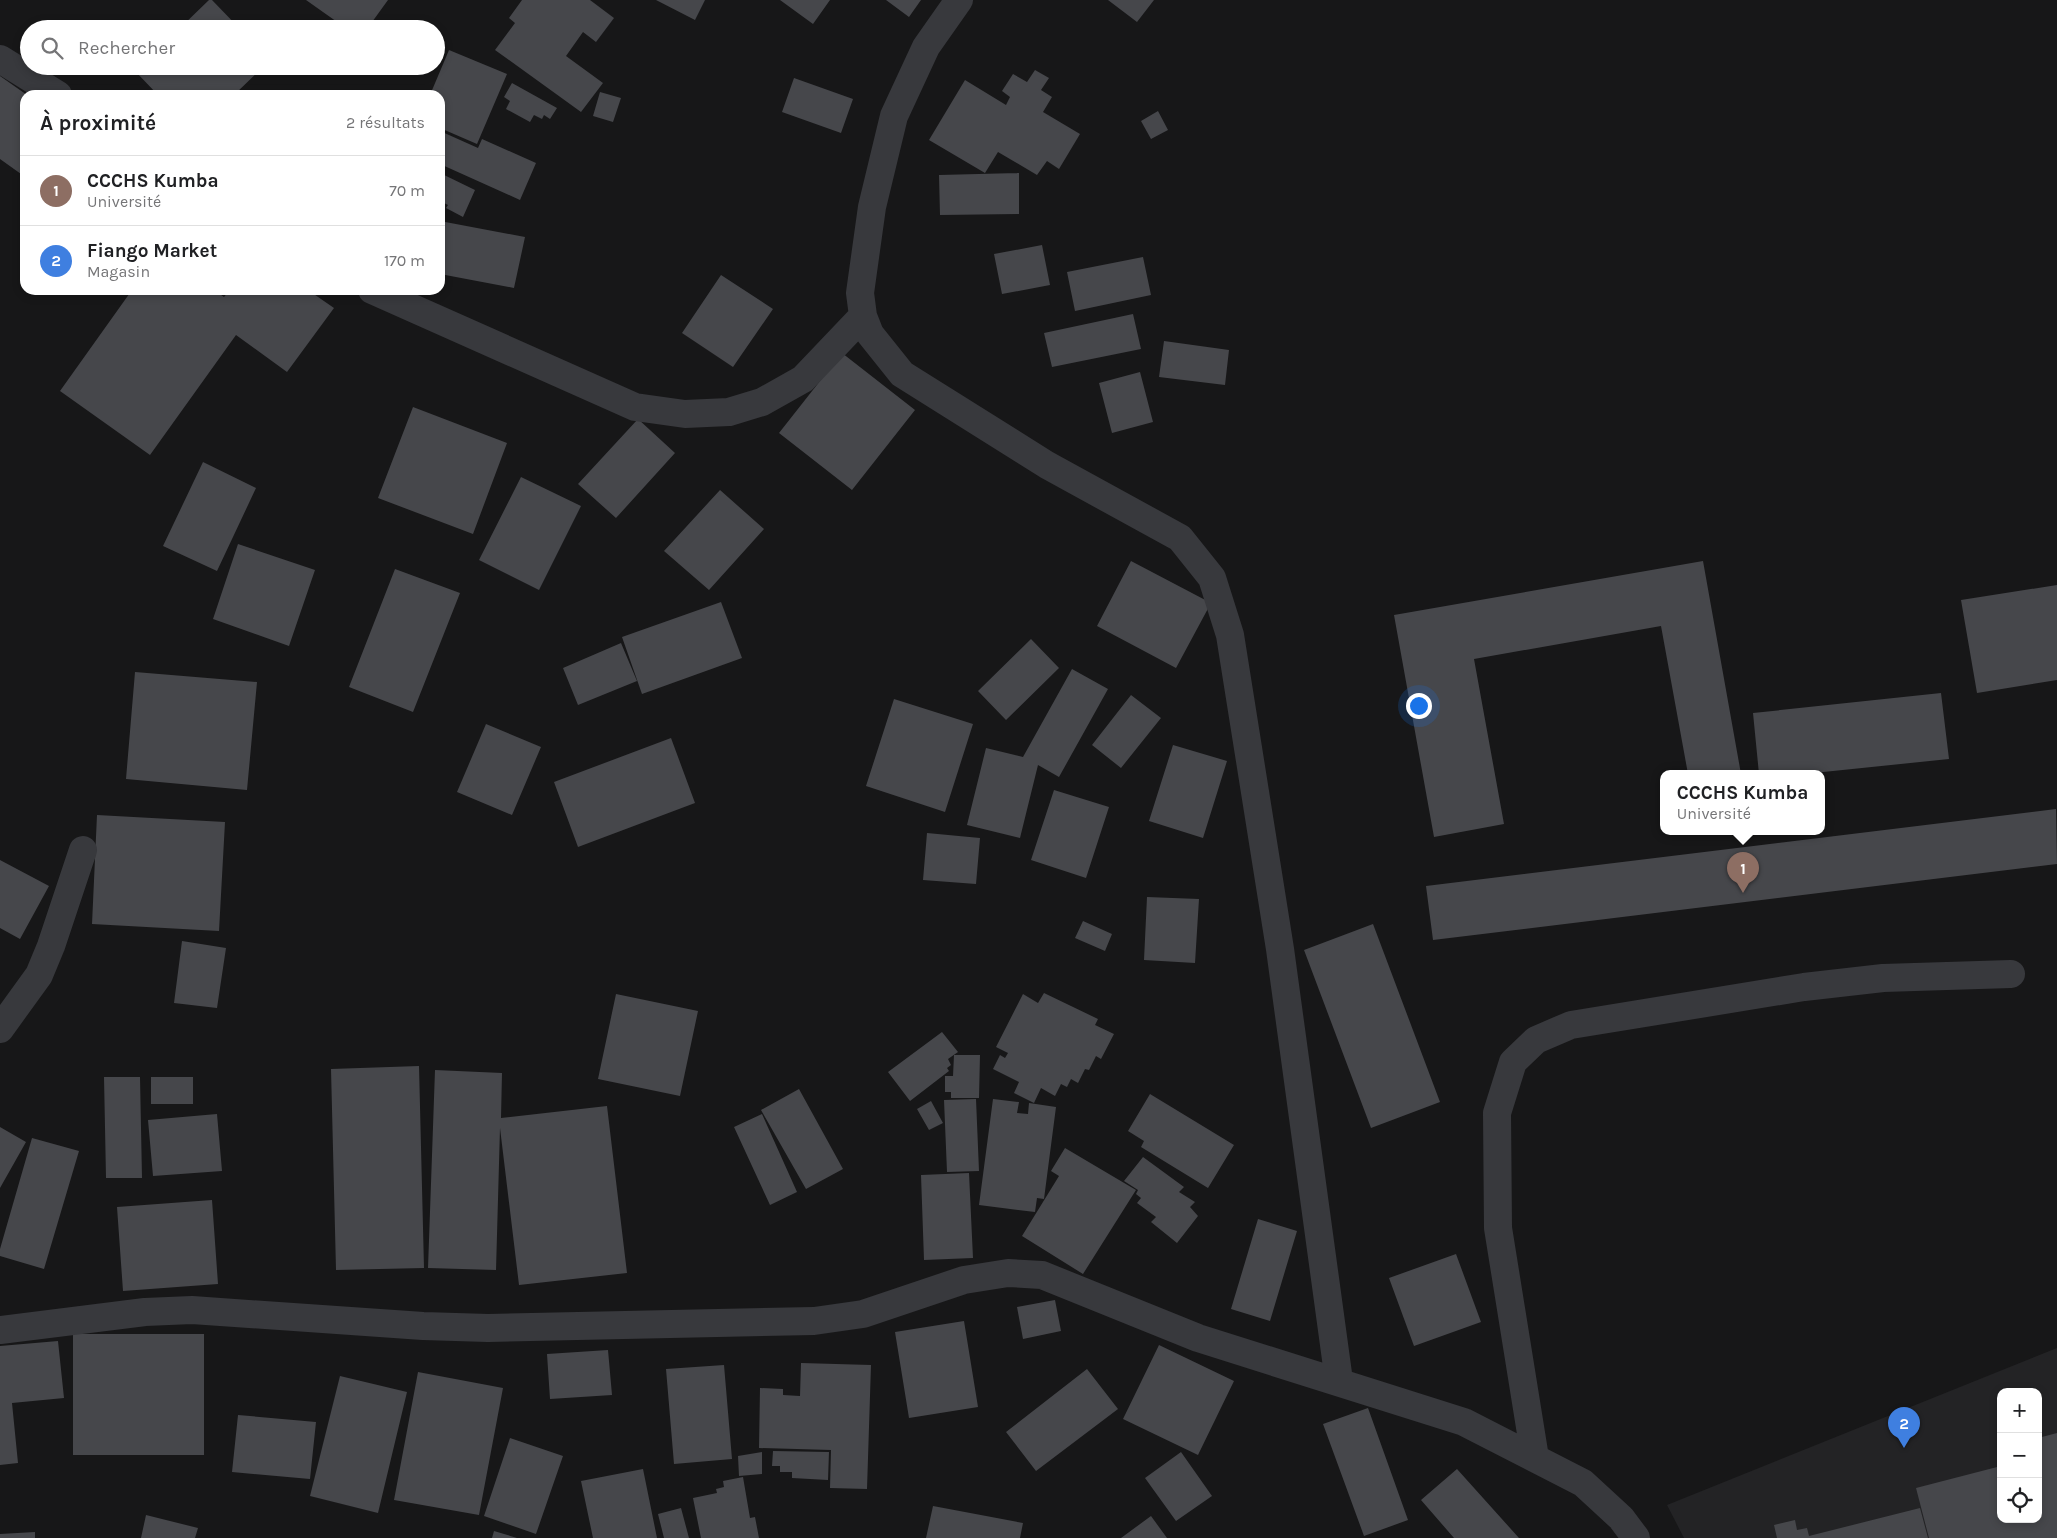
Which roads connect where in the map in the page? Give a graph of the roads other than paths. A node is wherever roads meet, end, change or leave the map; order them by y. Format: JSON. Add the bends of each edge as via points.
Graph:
{"nodes":[{"id":1,"x":959,"y":0,"type":"edge"},
{"id":2,"x":0,"y":59,"type":"edge"},
{"id":3,"x":20,"y":71,"type":"edge"},
{"id":4,"x":26,"y":75,"type":"edge"},
{"id":5,"x":50,"y":90,"type":"edge"},
{"id":6,"x":383,"y":295,"type":"edge"},
{"id":7,"x":863,"y":316,"type":"junction"},
{"id":8,"x":83,"y":850,"type":"dead end"},
{"id":9,"x":2011,"y":974,"type":"dead end"},
{"id":10,"x":0,"y":1029,"type":"edge"},
{"id":11,"x":0,"y":1330,"type":"edge"},
{"id":12,"x":1339,"y":1381,"type":"junction"},
{"id":13,"x":1534,"y":1458,"type":"junction"},
{"id":14,"x":1636,"y":1538,"type":"edge"}],
"edges":[{"from":1,"to":7,"type":"street","via":[[926,47],[894,116],[872,207],[860,292]]},
{"from":2,"to":3,"type":"street"},
{"from":4,"to":5,"type":"street"},
{"from":6,"to":7,"type":"street","via":[[635,407],[685,414],[729,412],[762,402],[803,379]]},
{"from":7,"to":12,"type":"street","via":[[870,334],[902,374],[1047,465],[1180,538],[1212,578],[1230,635],[1280,949]]},
{"from":8,"to":10,"type":"street","via":[[52,946],[39,975]]},
{"from":9,"to":13,"type":"street","via":[[1884,978],[1804,987],[1571,1025],[1536,1040],[1513,1062],[1497,1113],[1498,1228]]},
{"from":11,"to":12,"type":"street","via":[[145,1312],[192,1310],[488,1328],[814,1321],[863,1314],[964,1280],[1008,1273],[1042,1275],[1198,1338]]},
{"from":12,"to":13,"type":"street","via":[[1464,1422]]},
{"from":13,"to":14,"type":"street","via":[[1583,1483],[1621,1518]]}]}
